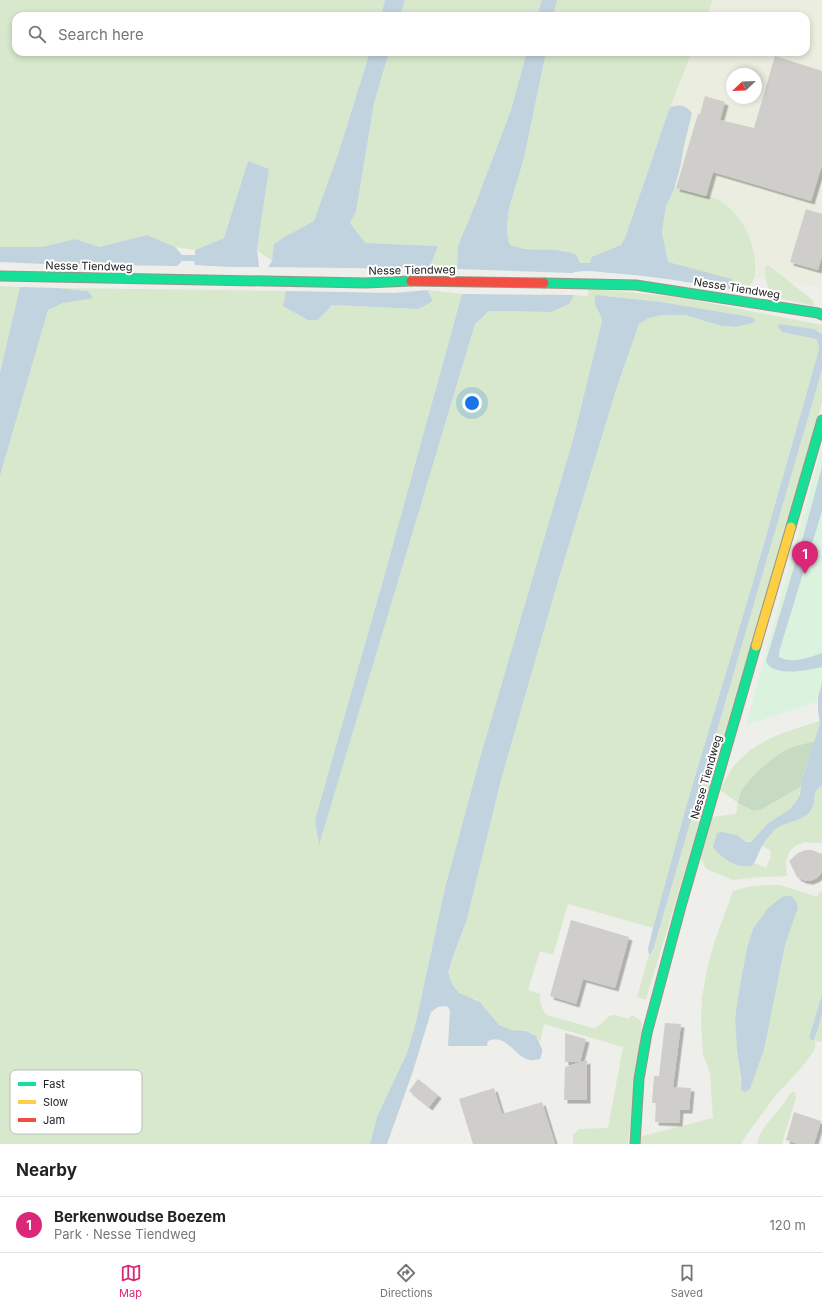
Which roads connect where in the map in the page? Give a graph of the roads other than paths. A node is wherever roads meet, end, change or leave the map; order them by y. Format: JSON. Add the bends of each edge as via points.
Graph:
{"nodes":[{"id":1,"x":0,"y":276,"type":"edge"},
{"id":2,"x":822,"y":315,"type":"edge"},
{"id":3,"x":822,"y":420,"type":"edge"},
{"id":4,"x":635,"y":1144,"type":"edge"}],
"edges":[{"from":1,"to":2,"type":"street","name":"Nesse Tiendweg","via":[[636,285]]},
{"from":3,"to":4,"type":"street","name":"Nesse Tiendweg","via":[[648,1026],[639,1079]]}]}
